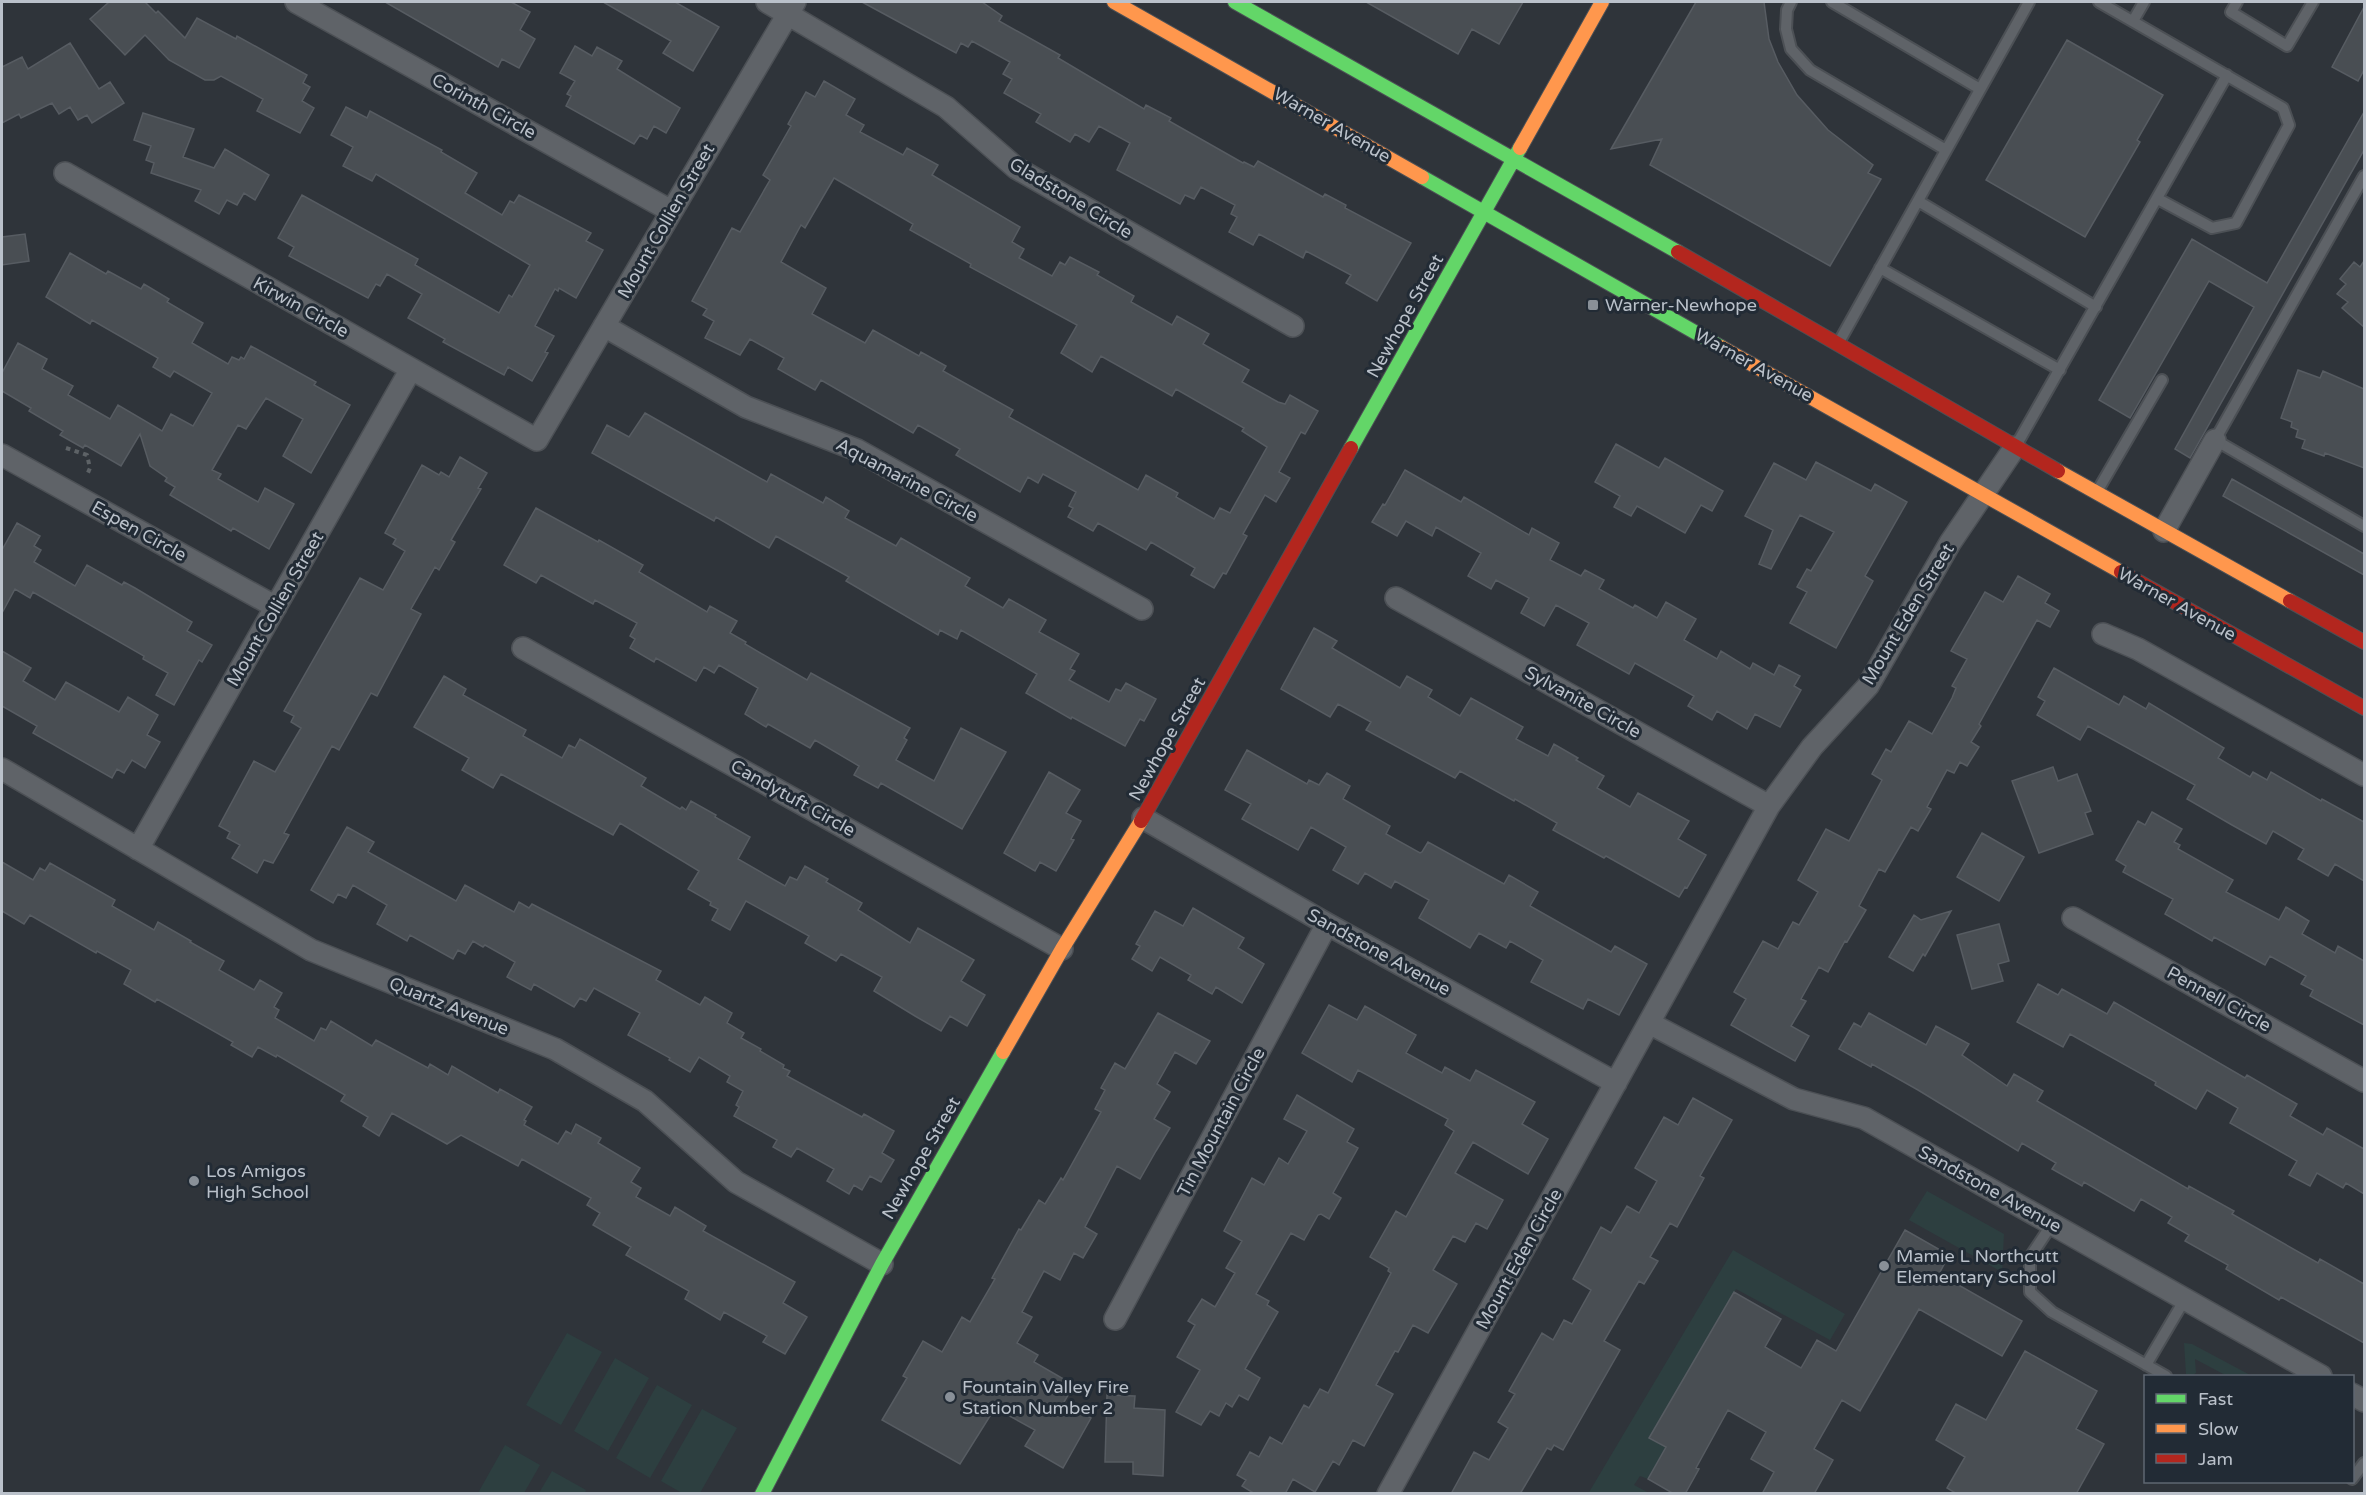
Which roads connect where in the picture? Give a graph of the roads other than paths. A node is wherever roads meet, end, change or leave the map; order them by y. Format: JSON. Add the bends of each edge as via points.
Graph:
{"nodes":[{"id":1,"x":296,"y":2,"type":"edge"},
{"id":2,"x":767,"y":2,"type":"edge"},
{"id":3,"x":1114,"y":2,"type":"edge"},
{"id":4,"x":1237,"y":2,"type":"edge"},
{"id":5,"x":1602,"y":2,"type":"edge"},
{"id":6,"x":1791,"y":2,"type":"edge"},
{"id":7,"x":1832,"y":2,"type":"edge"},
{"id":8,"x":2029,"y":2,"type":"edge"},
{"id":9,"x":2099,"y":2,"type":"edge"},
{"id":10,"x":2144,"y":2,"type":"edge"},
{"id":11,"x":2237,"y":2,"type":"edge"},
{"id":12,"x":2313,"y":2,"type":"edge"},
{"id":13,"x":791,"y":8,"type":"edge"},
{"id":14,"x":2133,"y":21,"type":"junction"},
{"id":15,"x":2227,"y":75,"type":"junction"},
{"id":16,"x":1980,"y":89,"type":"junction"},
{"id":17,"x":1946,"y":150,"type":"junction"},
{"id":18,"x":1514,"y":159,"type":"junction"},
{"id":19,"x":65,"y":173,"type":"dead end"},
{"id":20,"x":2364,"y":176,"type":"edge"},
{"id":21,"x":2158,"y":199,"type":"junction"},
{"id":22,"x":1918,"y":201,"type":"junction"},
{"id":23,"x":672,"y":211,"type":"junction"},
{"id":24,"x":1484,"y":213,"type":"junction"},
{"id":25,"x":1880,"y":268,"type":"junction"},
{"id":26,"x":2096,"y":307,"type":"junction"},
{"id":27,"x":604,"y":326,"type":"junction"},
{"id":28,"x":1293,"y":326,"type":"dead end"},
{"id":29,"x":1838,"y":343,"type":"junction"},
{"id":30,"x":411,"y":369,"type":"junction"},
{"id":31,"x":2060,"y":369,"type":"junction"},
{"id":32,"x":2162,"y":380,"type":"dead end"},
{"id":33,"x":537,"y":440,"type":"joint"},
{"id":34,"x":2215,"y":440,"type":"junction"},
{"id":35,"x":2015,"y":447,"type":"junction"},
{"id":36,"x":2,"y":455,"type":"edge"},
{"id":37,"x":2096,"y":492,"type":"junction"},
{"id":38,"x":1982,"y":495,"type":"junction"},
{"id":39,"x":2364,"y":526,"type":"edge"},
{"id":40,"x":2163,"y":531,"type":"junction"},
{"id":41,"x":1396,"y":598,"type":"dead end"},
{"id":42,"x":276,"y":607,"type":"junction"},
{"id":43,"x":1142,"y":609,"type":"dead end"},
{"id":44,"x":2103,"y":633,"type":"dead end"},
{"id":45,"x":2364,"y":642,"type":"edge"},
{"id":46,"x":524,"y":648,"type":"dead end"},
{"id":47,"x":2364,"y":708,"type":"edge"},
{"id":48,"x":2,"y":770,"type":"edge"},
{"id":49,"x":2364,"y":775,"type":"edge"},
{"id":50,"x":1769,"y":806,"type":"junction"},
{"id":51,"x":1143,"y":818,"type":"junction"},
{"id":52,"x":138,"y":849,"type":"junction"},
{"id":53,"x":2073,"y":918,"type":"dead end"},
{"id":54,"x":1327,"y":924,"type":"junction"},
{"id":55,"x":1062,"y":949,"type":"junction"},
{"id":56,"x":1649,"y":1023,"type":"junction"},
{"id":57,"x":2364,"y":1081,"type":"edge"},
{"id":58,"x":1616,"y":1083,"type":"junction"},
{"id":59,"x":2052,"y":1224,"type":"junction"},
{"id":60,"x":882,"y":1263,"type":"junction"},
{"id":61,"x":2185,"y":1299,"type":"junction"},
{"id":62,"x":1115,"y":1319,"type":"dead end"},
{"id":63,"x":2146,"y":1365,"type":"junction"},
{"id":64,"x":2163,"y":1375,"type":"edge"},
{"id":65,"x":2318,"y":1375,"type":"edge"},
{"id":66,"x":2364,"y":1463,"type":"edge"},
{"id":67,"x":2354,"y":1476,"type":"edge"},
{"id":68,"x":762,"y":1494,"type":"edge"},
{"id":69,"x":1388,"y":1494,"type":"edge"}],
"edges":[{"from":1,"to":23,"type":"street","name":"Corinth Circle"},
{"from":2,"to":13,"type":"street","name":"Gladstone Circle"},
{"from":3,"to":24,"type":"main road","name":"Warner Avenue"},
{"from":4,"to":18,"type":"main road"},
{"from":5,"to":18,"type":"main road","name":"Newhope Street"},
{"from":6,"to":17,"type":"lane","via":[[1786,29],[1791,49],[1810,70]]},
{"from":7,"to":16,"type":"lane"},
{"from":8,"to":16,"type":"lane"},
{"from":9,"to":14,"type":"lane"},
{"from":10,"to":14,"type":"lane"},
{"from":11,"to":12,"type":"lane","via":[[2231,12],[2287,46]]},
{"from":13,"to":23,"type":"street","name":"Mount Collien Street"},
{"from":13,"to":28,"type":"street","name":"Gladstone Circle","via":[[946,107],[1016,168]]},
{"from":14,"to":15,"type":"lane"},
{"from":15,"to":21,"type":"lane"},
{"from":15,"to":21,"type":"lane","via":[[2283,108],[2289,125],[2236,223],[2212,228]]},
{"from":16,"to":17,"type":"lane"},
{"from":17,"to":22,"type":"lane"},
{"from":18,"to":24,"type":"main road","name":"Newhope Street"},
{"from":18,"to":29,"type":"main road"},
{"from":19,"to":30,"type":"street","name":"Kirwin Circle"},
{"from":20,"to":34,"type":"lane"},
{"from":21,"to":26,"type":"lane"},
{"from":22,"to":25,"type":"lane"},
{"from":22,"to":26,"type":"lane"},
{"from":23,"to":27,"type":"street","name":"Mount Collien Street"},
{"from":24,"to":38,"type":"main road","name":"Warner Avenue"},
{"from":24,"to":51,"type":"main road","name":"Newhope Street"},
{"from":25,"to":29,"type":"lane"},
{"from":25,"to":31,"type":"lane"},
{"from":26,"to":31,"type":"lane"},
{"from":27,"to":33,"type":"street","name":"Mount Collien Street"},
{"from":27,"to":43,"type":"street","name":"Aquamarine Circle","via":[[746,407],[857,450]]},
{"from":29,"to":35,"type":"main road"},
{"from":30,"to":33,"type":"street","name":"Kirwin Circle"},
{"from":30,"to":42,"type":"street","name":"Mount Collien Street"},
{"from":31,"to":35,"type":"lane"},
{"from":32,"to":37,"type":"lane"},
{"from":34,"to":39,"type":"lane"},
{"from":34,"to":40,"type":"street"},
{"from":35,"to":37,"type":"main road"},
{"from":35,"to":38,"type":"street","name":"Mount Eden Street"},
{"from":36,"to":42,"type":"street","name":"Espen Circle"},
{"from":37,"to":40,"type":"main road"},
{"from":38,"to":47,"type":"main road","name":"Warner Avenue"},
{"from":38,"to":50,"type":"street","name":"Mount Eden Street","via":[[1868,686],[1812,747]]},
{"from":40,"to":45,"type":"main road"},
{"from":41,"to":50,"type":"street","name":"Sylvanite Circle"},
{"from":42,"to":52,"type":"street","name":"Mount Collien Street"},
{"from":44,"to":49,"type":"street"},
{"from":46,"to":55,"type":"street","name":"Candytuft Circle"},
{"from":48,"to":52,"type":"street","name":"Quartz Avenue"},
{"from":50,"to":56,"type":"street","name":"Mount Eden Street"},
{"from":51,"to":54,"type":"street","name":"Sandstone Avenue"},
{"from":51,"to":55,"type":"main road","name":"Newhope Street"},
{"from":52,"to":60,"type":"street","name":"Quartz Avenue","via":[[311,950],[555,1049],[645,1101],[736,1182]]},
{"from":53,"to":57,"type":"street","name":"Pennell Circle"},
{"from":54,"to":58,"type":"street","name":"Sandstone Avenue"},
{"from":54,"to":62,"type":"street","name":"Tin Mountain Circle"},
{"from":55,"to":60,"type":"main road","name":"Newhope Street"},
{"from":56,"to":58,"type":"street","name":"Mount Eden Circle"},
{"from":56,"to":59,"type":"street","name":"Sandstone Avenue","via":[[1794,1099],[1864,1118]]},
{"from":58,"to":69,"type":"street","name":"Mount Eden Circle"},
{"from":59,"to":61,"type":"street","name":"Sandstone Avenue"},
{"from":59,"to":63,"type":"lane","via":[[2030,1257],[2030,1292],[2052,1312]]},
{"from":60,"to":68,"type":"main road","name":"Newhope Street"},
{"from":61,"to":63,"type":"lane"},
{"from":61,"to":65,"type":"street","name":"Sandstone Avenue"},
{"from":63,"to":64,"type":"lane"},
{"from":66,"to":67,"type":"lane"}]}
